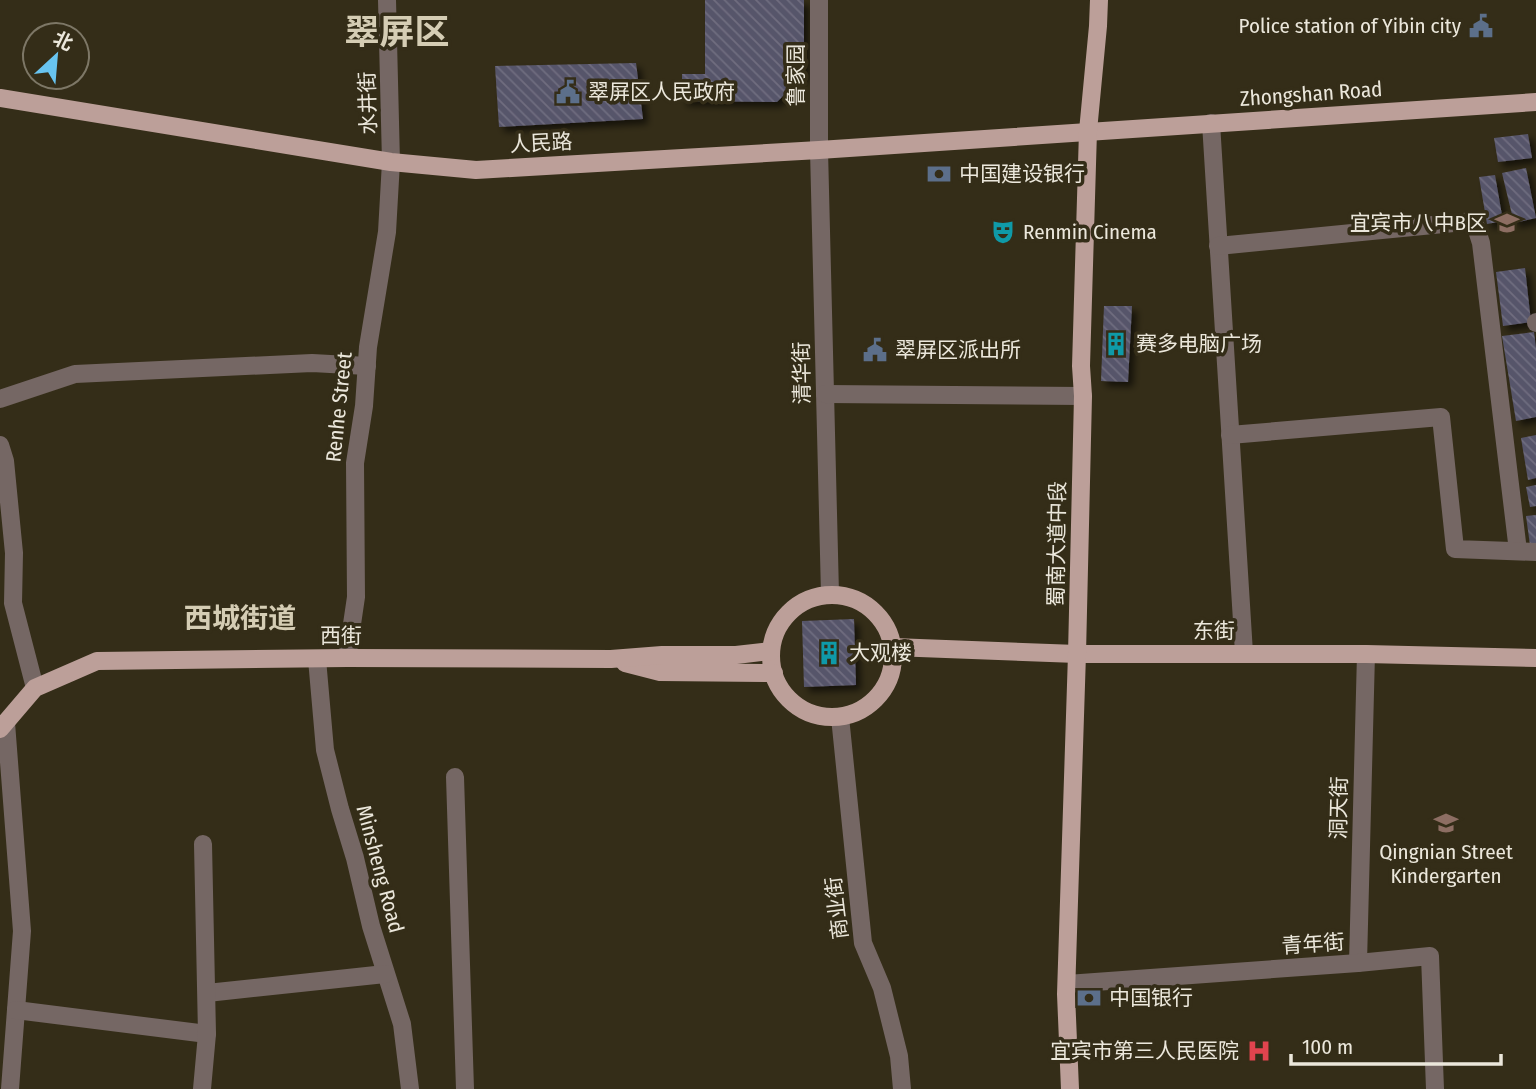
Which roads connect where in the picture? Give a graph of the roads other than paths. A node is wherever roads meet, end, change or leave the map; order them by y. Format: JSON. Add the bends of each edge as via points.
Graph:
{"nodes":[{"id":1,"x":387,"y":0,"type":"edge"},
{"id":2,"x":819,"y":0,"type":"edge"},
{"id":3,"x":1099,"y":0,"type":"edge"},
{"id":4,"x":0,"y":98,"type":"edge"},
{"id":5,"x":1536,"y":102,"type":"edge"},
{"id":6,"x":1210,"y":123,"type":"junction"},
{"id":7,"x":1088,"y":131,"type":"junction"},
{"id":8,"x":819,"y":150,"type":"junction"},
{"id":9,"x":391,"y":162,"type":"junction"},
{"id":10,"x":1218,"y":246,"type":"junction"},
{"id":11,"x":366,"y":366,"type":"junction"},
{"id":12,"x":825,"y":394,"type":"junction"},
{"id":13,"x":1083,"y":396,"type":"junction"},
{"id":14,"x":0,"y":399,"type":"edge"},
{"id":15,"x":1230,"y":435,"type":"junction"},
{"id":16,"x":0,"y":445,"type":"edge"},
{"id":17,"x":1527,"y":552,"type":"edge"},
{"id":18,"x":830,"y":594,"type":"junction"},
{"id":19,"x":893,"y":648,"type":"junction"},
{"id":20,"x":771,"y":651,"type":"junction"},
{"id":21,"x":1244,"y":653,"type":"junction"},
{"id":22,"x":1077,"y":654,"type":"junction"},
{"id":23,"x":1366,"y":654,"type":"junction"},
{"id":24,"x":1536,"y":658,"type":"edge"},
{"id":25,"x":317,"y":659,"type":"junction"},
{"id":26,"x":347,"y":659,"type":"junction"},
{"id":27,"x":611,"y":659,"type":"junction"},
{"id":28,"x":774,"y":673,"type":"junction"},
{"id":29,"x":35,"y":688,"type":"junction"},
{"id":30,"x":840,"y":717,"type":"junction"},
{"id":31,"x":3,"y":726,"type":"edge"},
{"id":32,"x":455,"y":777,"type":"dead end"},
{"id":33,"x":203,"y":844,"type":"dead end"},
{"id":34,"x":1358,"y":963,"type":"junction"},
{"id":35,"x":385,"y":974,"type":"junction"},
{"id":36,"x":1066,"y":984,"type":"junction"},
{"id":37,"x":207,"y":993,"type":"junction"},
{"id":38,"x":16,"y":1010,"type":"junction"},
{"id":39,"x":207,"y":1034,"type":"junction"},
{"id":40,"x":10,"y":1089,"type":"edge"},
{"id":41,"x":202,"y":1089,"type":"edge"},
{"id":42,"x":410,"y":1089,"type":"edge"},
{"id":43,"x":465,"y":1089,"type":"edge"},
{"id":44,"x":902,"y":1089,"type":"edge"},
{"id":45,"x":1070,"y":1089,"type":"edge"},
{"id":46,"x":1435,"y":1089,"type":"edge"}],
"edges":[{"from":1,"to":9,"type":"street","name":"水井街"},
{"from":2,"to":8,"type":"street","name":"鲁家园"},
{"from":3,"to":7,"type":"main road","name":"蜀南大道中段"},
{"from":4,"to":9,"type":"main road","name":"人民路"},
{"from":5,"to":6,"type":"main road","name":"Zhongshan Road"},
{"from":6,"to":7,"type":"main road","name":"Zhongshan Road"},
{"from":6,"to":10,"type":"street"},
{"from":7,"to":8,"type":"main road","name":"人民路"},
{"from":7,"to":13,"type":"main road","name":"蜀南大道中段"},
{"from":8,"to":9,"type":"main road","name":"人民路","via":[[476,170]]},
{"from":8,"to":12,"type":"street","name":"清华街"},
{"from":9,"to":11,"type":"street","name":"Renhe Street","via":[[387,232]]},
{"from":10,"to":15,"type":"street"},
{"from":10,"to":17,"type":"street","via":[[1474,221]]},
{"from":11,"to":14,"type":"street","via":[[312,363],[75,374]]},
{"from":11,"to":26,"type":"street","name":"Renhe Street","via":[[355,463],[356,597]]},
{"from":12,"to":13,"type":"street"},
{"from":12,"to":18,"type":"street","name":"清华街"},
{"from":13,"to":22,"type":"main road","name":"蜀南大道中段"},
{"from":15,"to":17,"type":"street","via":[[1441,417],[1455,549]]},
{"from":15,"to":21,"type":"street"},
{"from":16,"to":29,"type":"street","via":[[14,553],[13,603]]},
{"from":18,"to":19,"type":"main road","via":[[869,607],[880,617]]},
{"from":18,"to":20,"type":"main road","via":[[801,603],[781,622]]},
{"from":19,"to":22,"type":"main road","name":"东街"},
{"from":19,"to":30,"type":"main road","via":[[886,686],[872,702]]},
{"from":20,"to":27,"type":"main road","name":"西街"},
{"from":20,"to":28,"type":"main road"},
{"from":21,"to":22,"type":"main road","name":"东街"},
{"from":21,"to":23,"type":"main road","name":"东街"},
{"from":22,"to":36,"type":"main road","name":"蜀南大道中段"},
{"from":23,"to":24,"type":"main road","name":"东街"},
{"from":23,"to":34,"type":"street","name":"洞天街"},
{"from":25,"to":26,"type":"main road","name":"西街"},
{"from":25,"to":29,"type":"main road","name":"西街","via":[[97,661]]},
{"from":25,"to":35,"type":"street","name":"Minsheng Road","via":[[326,750]]},
{"from":26,"to":27,"type":"main road","name":"西街"},
{"from":27,"to":28,"type":"main road","name":"西街","via":[[660,672]]},
{"from":28,"to":30,"type":"main road","via":[[790,701],[819,716]]},
{"from":29,"to":31,"type":"main road"},
{"from":30,"to":44,"type":"street","name":"商业街","via":[[863,943],[882,988]]},
{"from":31,"to":38,"type":"street","via":[[22,931]]},
{"from":32,"to":43,"type":"street"},
{"from":33,"to":37,"type":"street"},
{"from":34,"to":36,"type":"street","name":"青年街"},
{"from":34,"to":46,"type":"street","name":"青年街","via":[[1430,956]]},
{"from":35,"to":37,"type":"street"},
{"from":35,"to":42,"type":"street","name":"Minsheng Road","via":[[402,1024]]},
{"from":36,"to":45,"type":"main road","name":"蜀南大道中段"},
{"from":37,"to":39,"type":"street"},
{"from":38,"to":39,"type":"street"},
{"from":38,"to":40,"type":"street"},
{"from":39,"to":41,"type":"street"}]}
